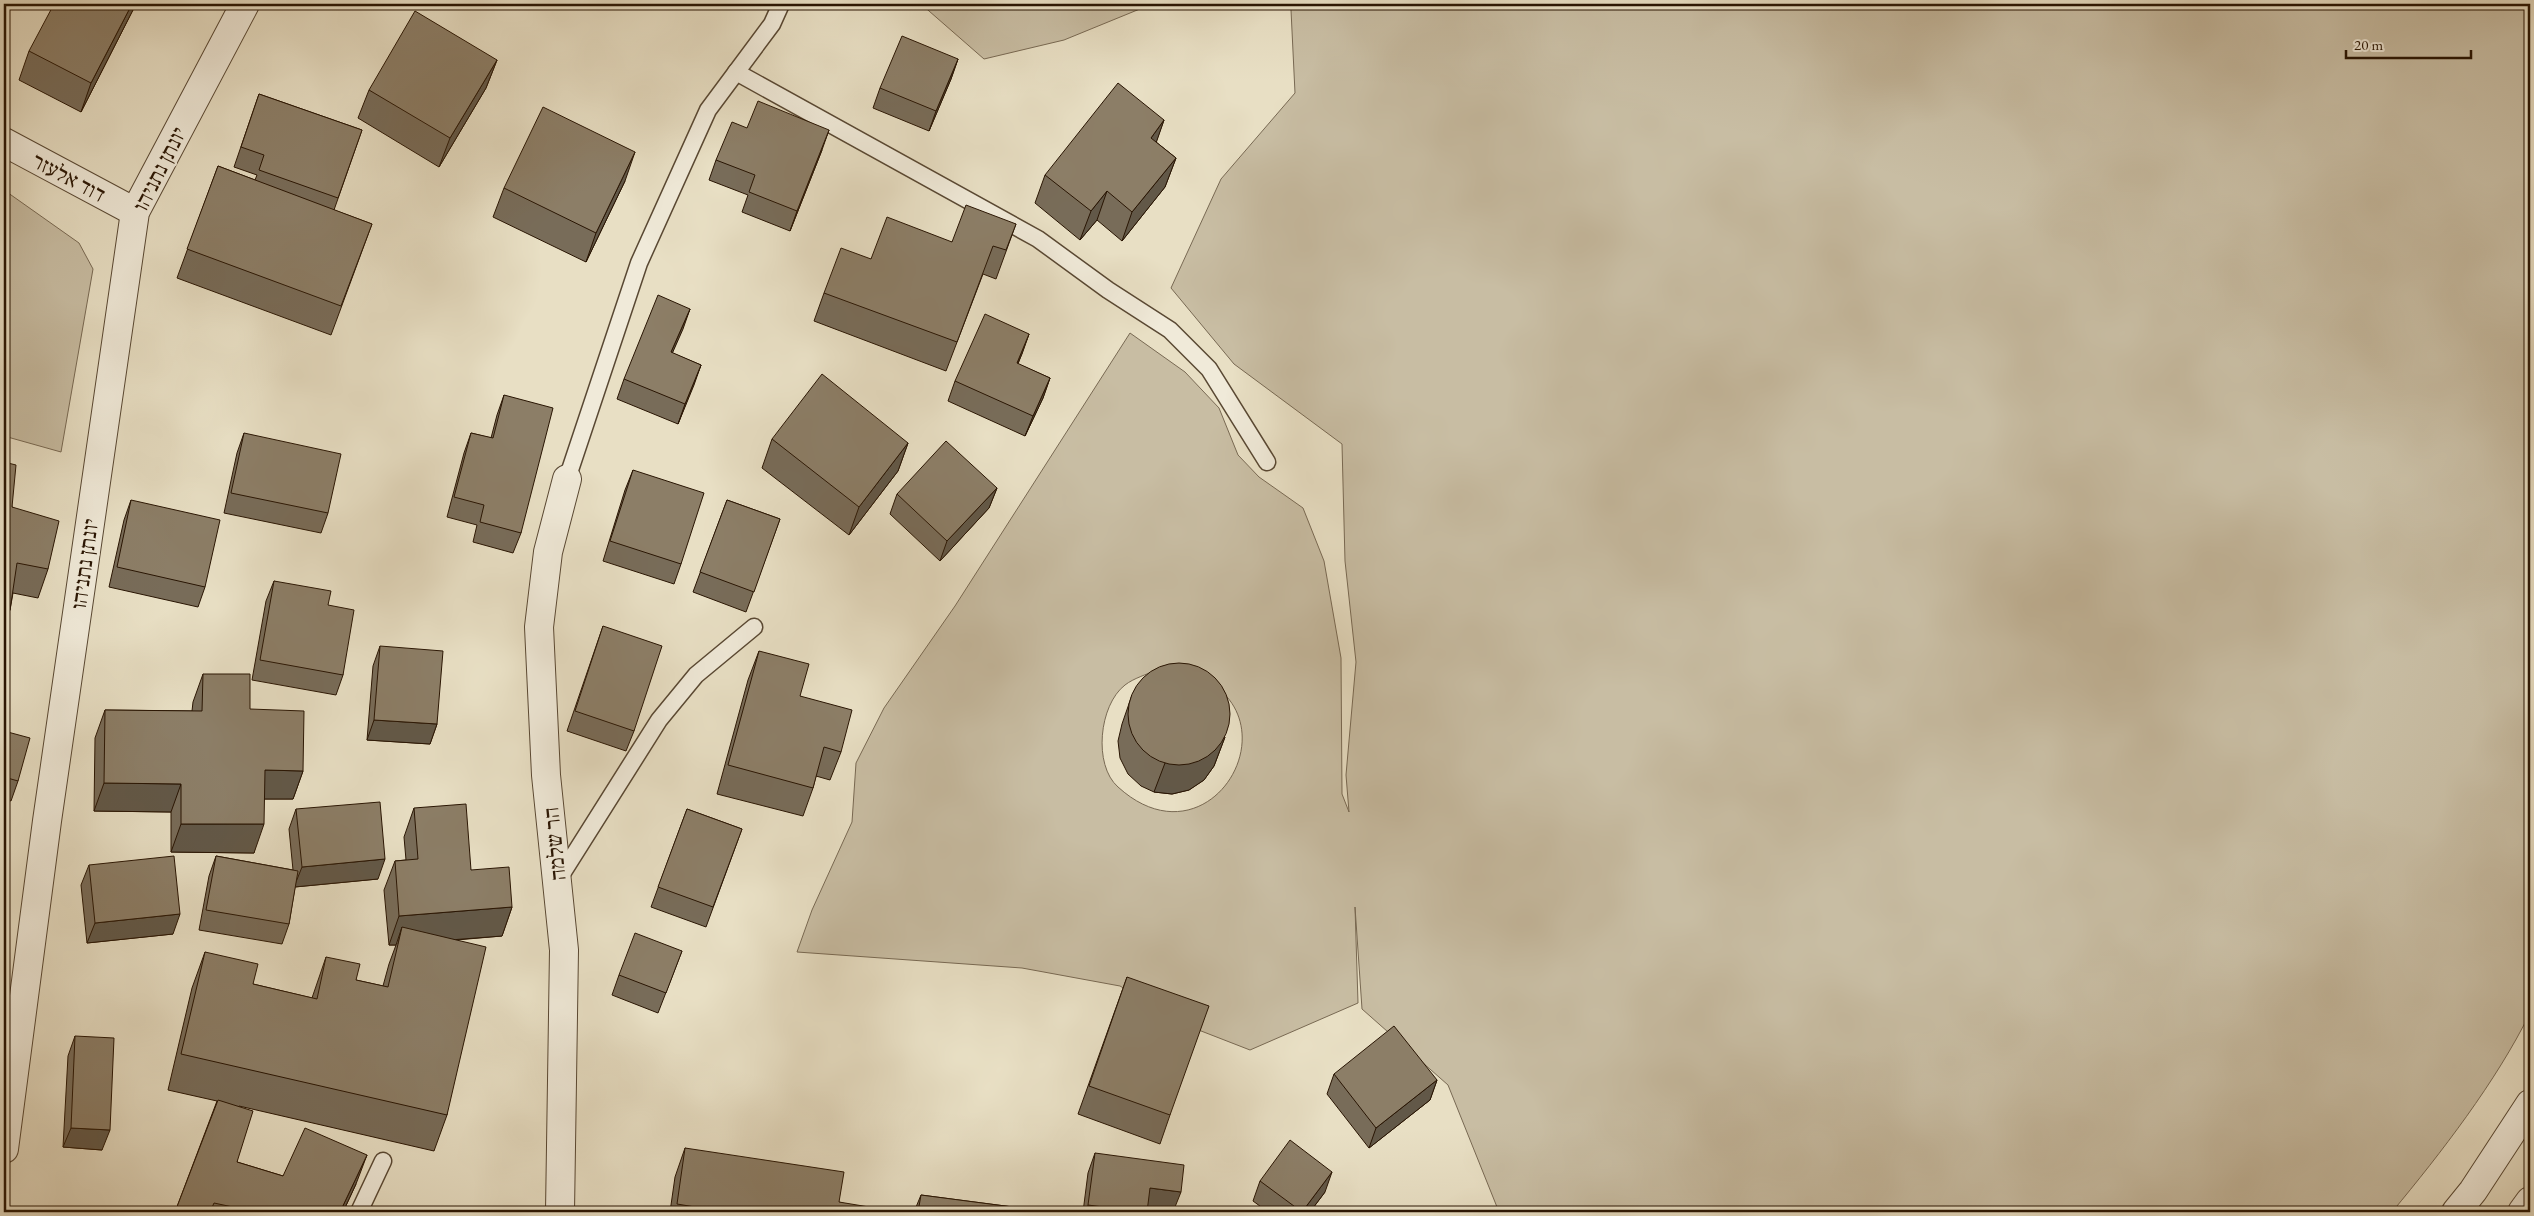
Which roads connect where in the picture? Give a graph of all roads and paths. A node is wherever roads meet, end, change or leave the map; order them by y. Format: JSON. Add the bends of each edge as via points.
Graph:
{"nodes":[{"id":1,"x":245,"y":4,"type":"edge"},
{"id":2,"x":781,"y":4,"type":"edge"},
{"id":3,"x":736,"y":72,"type":"junction"},
{"id":4,"x":4,"y":142,"type":"edge"},
{"id":5,"x":135,"y":212,"type":"junction"},
{"id":6,"x":1267,"y":462,"type":"dead end"},
{"id":7,"x":567,"y":479,"type":"joint"},
{"id":8,"x":754,"y":627,"type":"dead end"},
{"id":9,"x":558,"y":880,"type":"junction"},
{"id":10,"x":2530,"y":1104,"type":"edge"},
{"id":11,"x":4,"y":1150,"type":"edge"},
{"id":12,"x":383,"y":1161,"type":"dead end"},
{"id":13,"x":2530,"y":1201,"type":"edge"},
{"id":14,"x":360,"y":1212,"type":"edge"},
{"id":15,"x":560,"y":1212,"type":"edge"},
{"id":16,"x":2456,"y":1212,"type":"edge"},
{"id":17,"x":2522,"y":1212,"type":"edge"}],
"edges":[{"from":1,"to":5,"type":"street","name":"יונתן נתניהו"},
{"from":2,"to":3,"type":"lane","via":[[772,24]]},
{"from":3,"to":6,"type":"lane","via":[[1038,239],[1170,330],[1209,369]]},
{"from":3,"to":7,"type":"lane","via":[[708,110],[639,263]]},
{"from":4,"to":5,"type":"street","name":"דוד אלעזר"},
{"from":5,"to":11,"type":"street","name":"יונתן נתניהו","via":[[47,822]]},
{"from":7,"to":9,"type":"street","name":"הר שלמה","via":[[548,552],[539,627],[546,774]]},
{"from":8,"to":9,"type":"lane","via":[[696,675],[658,720]]},
{"from":9,"to":15,"type":"street","name":"הר שלמה","via":[[564,950]]},
{"from":10,"to":16,"type":"street"},
{"from":12,"to":14,"type":"lane"},
{"from":13,"to":17,"type":"street"}]}
